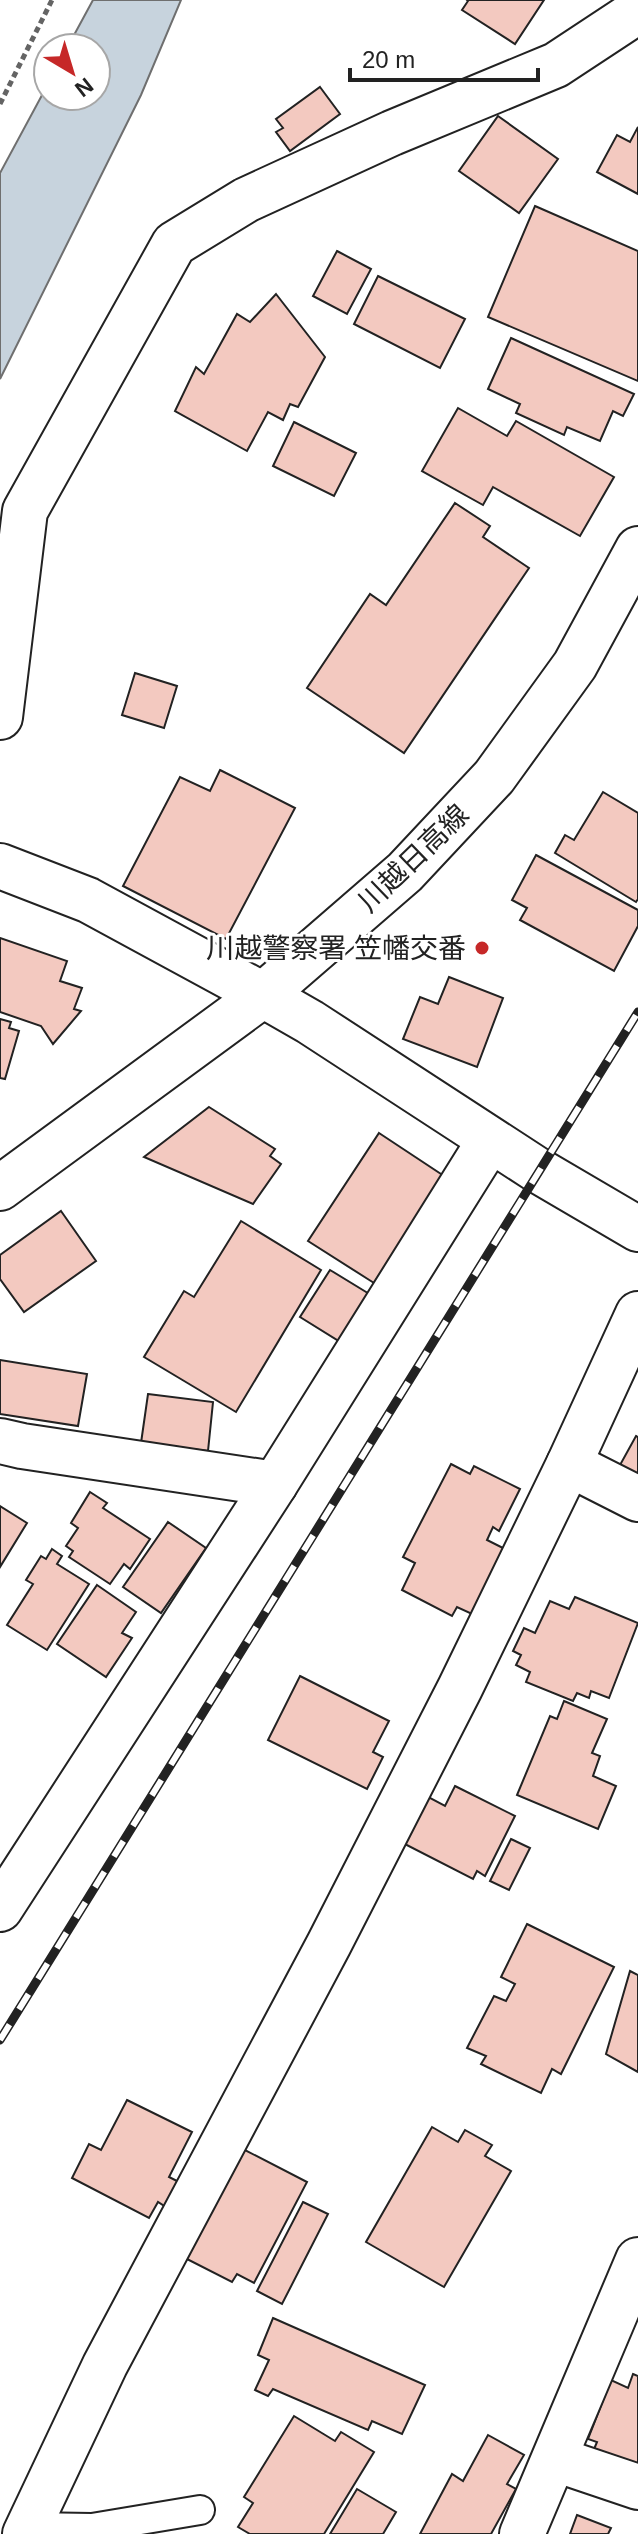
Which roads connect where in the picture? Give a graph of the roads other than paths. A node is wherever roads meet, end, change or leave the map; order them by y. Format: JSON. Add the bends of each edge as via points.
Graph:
{"nodes":[{"id":1,"x":638,"y":11,"type":"edge"},
{"id":2,"x":638,"y":549,"type":"edge"},
{"id":3,"x":0,"y":717,"type":"edge"},
{"id":4,"x":0,"y":866,"type":"edge"},
{"id":5,"x":263,"y":995,"type":"junction"},
{"id":6,"x":490,"y":1140,"type":"junction"},
{"id":7,"x":0,"y":1188,"type":"edge"},
{"id":8,"x":638,"y":1229,"type":"edge"},
{"id":9,"x":638,"y":1314,"type":"edge"},
{"id":10,"x":0,"y":1441,"type":"edge"},
{"id":11,"x":569,"y":1464,"type":"junction"},
{"id":12,"x":275,"y":1484,"type":"junction"},
{"id":13,"x":638,"y":1499,"type":"edge"},
{"id":14,"x":0,"y":1909,"type":"edge"},
{"id":15,"x":638,"y":2260,"type":"edge"},
{"id":16,"x":555,"y":2459,"type":"junction"},
{"id":17,"x":638,"y":2487,"type":"edge"},
{"id":18,"x":200,"y":2510,"type":"dead end"},
{"id":19,"x":26,"y":2531,"type":"edge"},
{"id":20,"x":522,"y":2534,"type":"edge"}],
"edges":[{"from":1,"to":3,"type":"street","via":[[556,65],[246,200],[174,244],[25,511]]},
{"from":2,"to":5,"type":"street","name":"川越日高線","via":[[575,665],[494,777],[405,872]]},
{"from":4,"to":5,"type":"street","via":[[88,900]]},
{"from":5,"to":6,"type":"street"},
{"from":5,"to":7,"type":"street","name":"川越日高線"},
{"from":6,"to":8,"type":"street"},
{"from":6,"to":12,"type":"street"},
{"from":9,"to":11,"type":"street"},
{"from":10,"to":12,"type":"street"},
{"from":11,"to":13,"type":"street"},
{"from":11,"to":19,"type":"street","via":[[329,1944],[105,2365]]},
{"from":12,"to":14,"type":"street"},
{"from":15,"to":16,"type":"street"},
{"from":16,"to":17,"type":"street"},
{"from":16,"to":20,"type":"street"},
{"from":18,"to":19,"type":"lane","via":[[92,2528]]}]}
